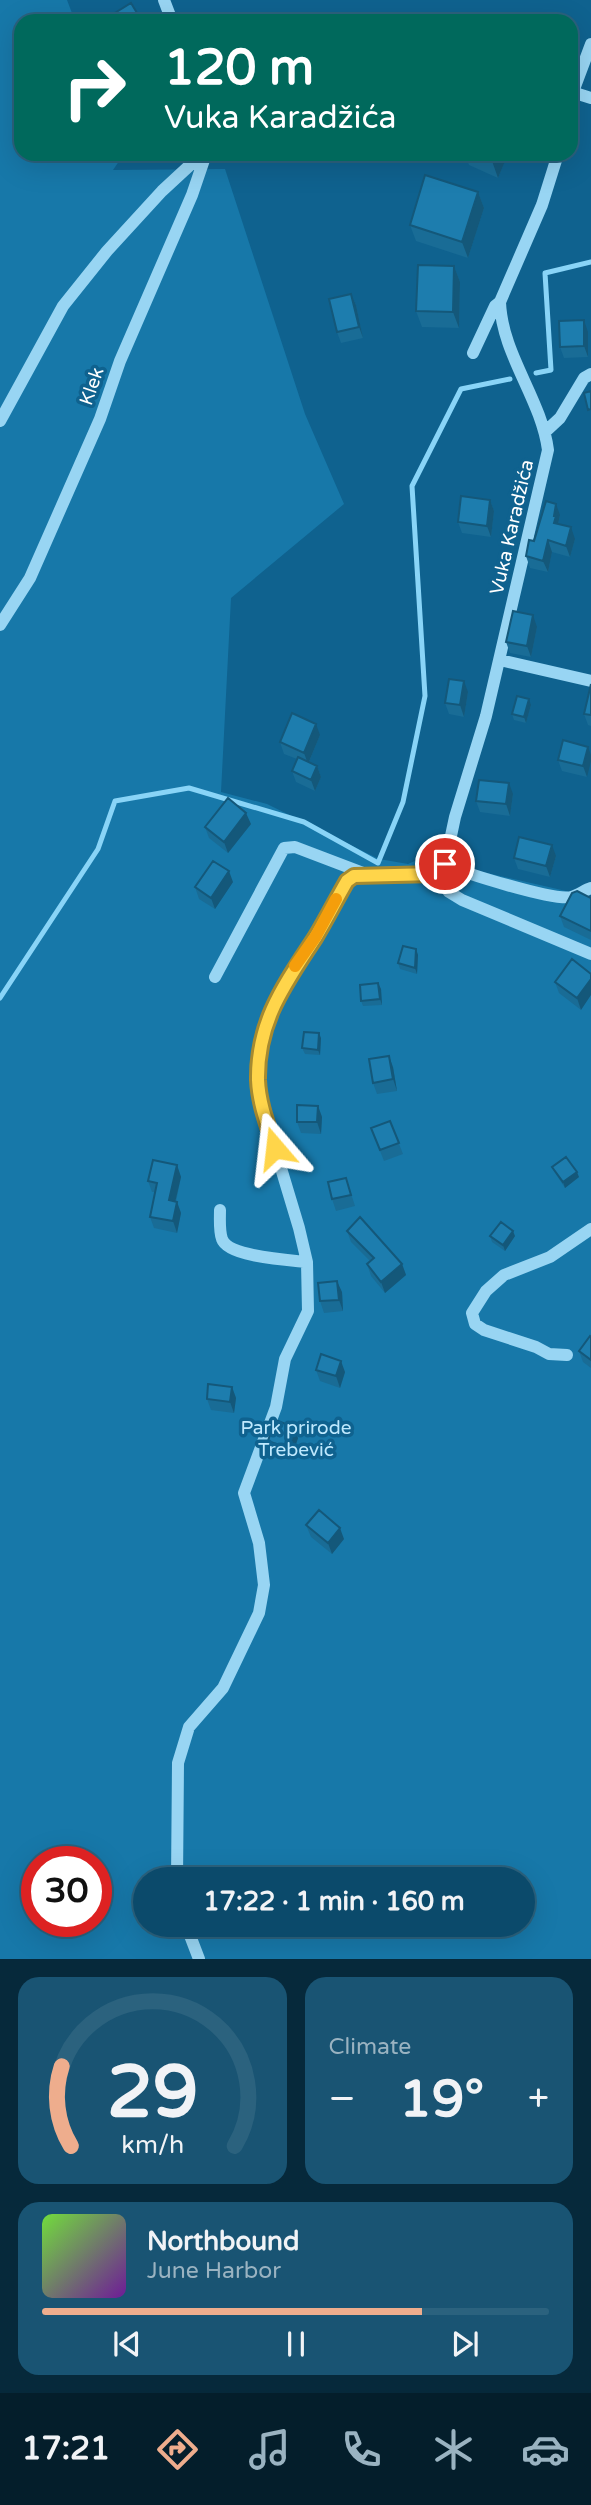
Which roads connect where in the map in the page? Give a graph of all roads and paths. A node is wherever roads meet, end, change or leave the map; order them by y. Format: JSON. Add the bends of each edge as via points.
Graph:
{"nodes":[{"id":1,"x":591,"y":44,"type":"edge"},
{"id":2,"x":578,"y":78,"type":"edge"},
{"id":3,"x":196,"y":161,"type":"edge"},
{"id":4,"x":202,"y":161,"type":"edge"},
{"id":5,"x":556,"y":161,"type":"edge"},
{"id":6,"x":500,"y":302,"type":"junction"},
{"id":7,"x":473,"y":354,"type":"dead end"},
{"id":8,"x":591,"y":374,"type":"edge"},
{"id":9,"x":0,"y":421,"type":"edge"},
{"id":10,"x":546,"y":430,"type":"junction"},
{"id":11,"x":0,"y":625,"type":"edge"},
{"id":12,"x":500,"y":660,"type":"junction"},
{"id":13,"x":591,"y":681,"type":"edge"},
{"id":14,"x":445,"y":864,"type":"junction"},
{"id":15,"x":366,"y":874,"type":"junction"},
{"id":16,"x":435,"y":874,"type":"junction"},
{"id":17,"x":591,"y":887,"type":"edge"},
{"id":18,"x":591,"y":954,"type":"edge"},
{"id":19,"x":215,"y":977,"type":"dead end"},
{"id":20,"x":220,"y":1210,"type":"dead end"},
{"id":21,"x":591,"y":1229,"type":"edge"},
{"id":22,"x":307,"y":1262,"type":"junction"},
{"id":23,"x":567,"y":1355,"type":"dead end"},
{"id":24,"x":177,"y":1867,"type":"edge"},
{"id":25,"x":191,"y":1937,"type":"edge"},
{"id":26,"x":199,"y":1959,"type":"edge"}],
"edges":[{"from":1,"to":2,"type":"street"},
{"from":3,"to":9,"type":"street","name":"Klek","via":[[162,191],[63,306]]},
{"from":4,"to":11,"type":"street","name":"Klek","via":[[85,453],[30,578]]},
{"from":5,"to":6,"type":"street"},
{"from":6,"to":7,"type":"street"},
{"from":6,"to":10,"type":"street","name":"Vuka Karadžića","via":[[509,343]]},
{"from":8,"to":10,"type":"street"},
{"from":10,"to":12,"type":"street","name":"Vuka Karadžića","via":[[548,450]]},
{"from":12,"to":13,"type":"street"},
{"from":12,"to":14,"type":"street","name":"Vuka Karadžića"},
{"from":14,"to":16,"type":"street"},
{"from":14,"to":17,"type":"street","via":[[462,873],[552,895],[570,897]]},
{"from":15,"to":16,"type":"street"},
{"from":15,"to":19,"type":"street","via":[[295,847],[284,848]]},
{"from":15,"to":22,"type":"street","via":[[347,881],[290,973],[273,1003],[260,1051],[262,1105]]},
{"from":16,"to":18,"type":"street","via":[[462,900]]},
{"from":20,"to":22,"type":"street","via":[[222,1240],[228,1247],[270,1259]]},
{"from":21,"to":23,"type":"street","via":[[550,1257],[504,1275],[472,1312],[475,1324],[484,1330],[549,1354]]},
{"from":22,"to":24,"type":"street","via":[[308,1311],[285,1359],[276,1407],[244,1493],[259,1543],[264,1585],[259,1613],[223,1688],[189,1727],[178,1763]]},
{"from":25,"to":26,"type":"street"}]}
